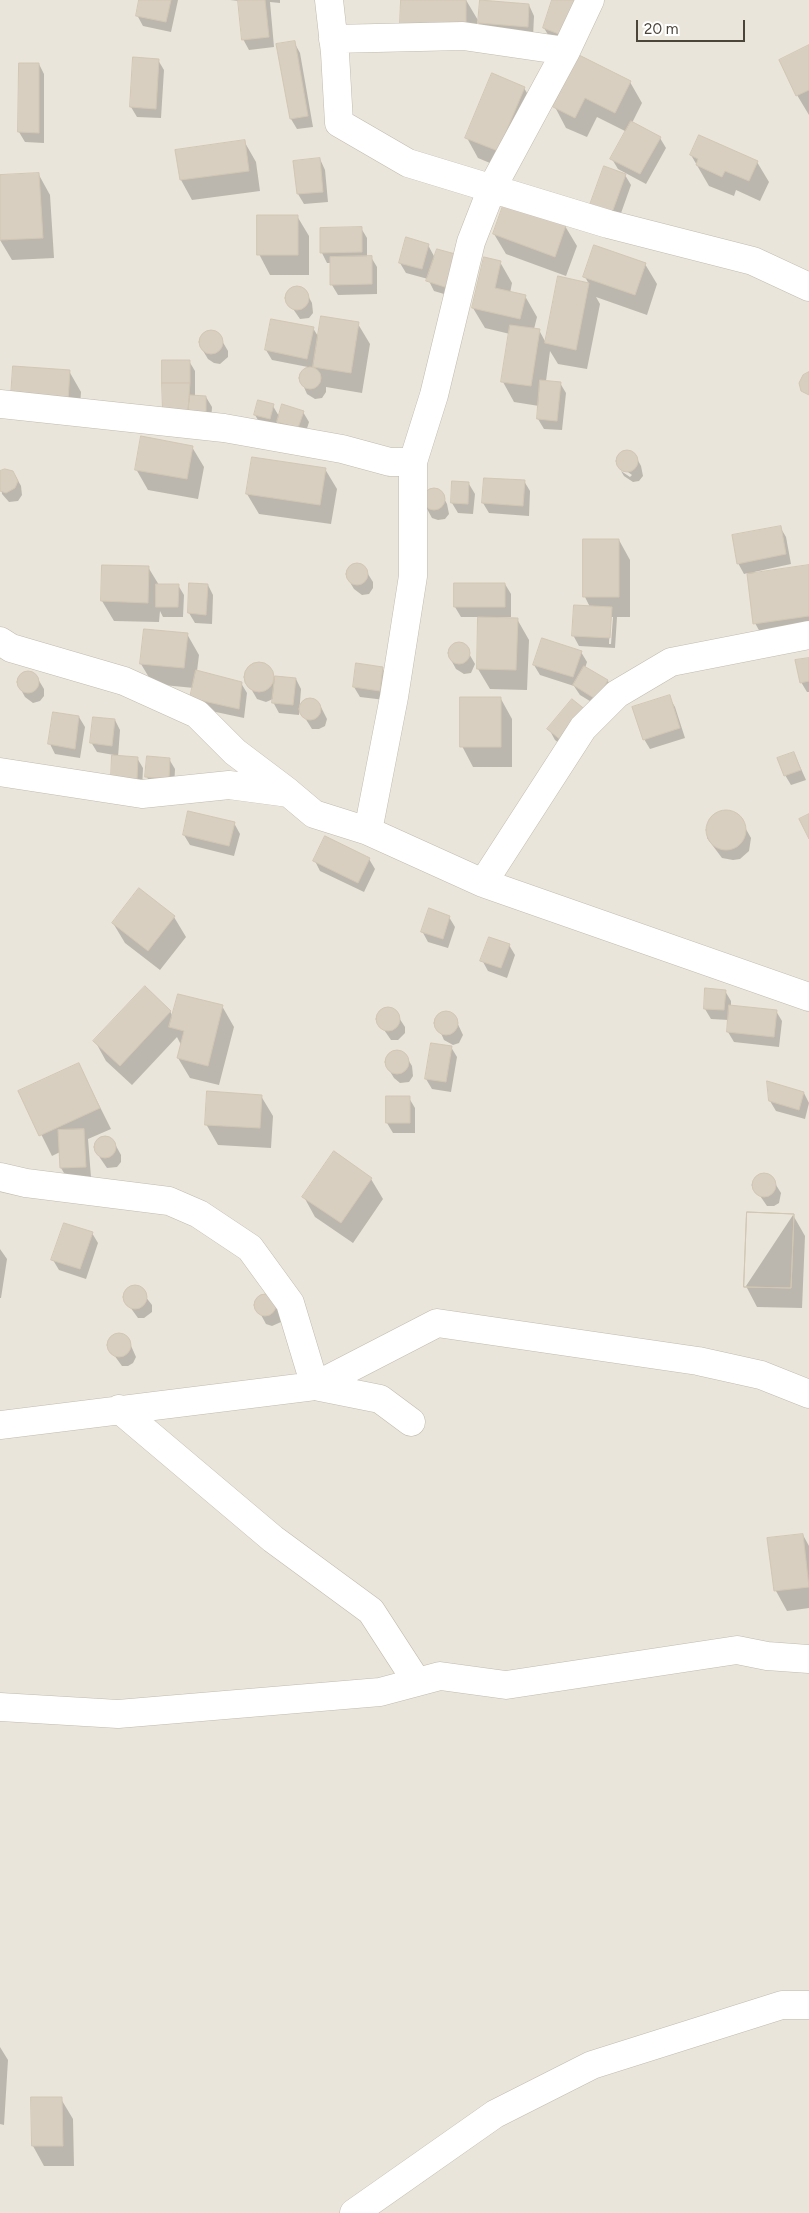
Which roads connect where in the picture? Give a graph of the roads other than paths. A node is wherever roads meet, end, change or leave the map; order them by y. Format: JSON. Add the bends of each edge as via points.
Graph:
{"nodes":[{"id":1,"x":329,"y":0,"type":"edge"},
{"id":2,"x":590,"y":0,"type":"edge"},
{"id":3,"x":334,"y":39,"type":"junction"},
{"id":4,"x":566,"y":51,"type":"junction"},
{"id":5,"x":492,"y":188,"type":"junction"},
{"id":6,"x":809,"y":287,"type":"edge"},
{"id":7,"x":0,"y":404,"type":"edge"},
{"id":8,"x":413,"y":462,"type":"junction"},
{"id":9,"x":809,"y":635,"type":"edge"},
{"id":10,"x":0,"y":641,"type":"edge"},
{"id":11,"x":0,"y":772,"type":"edge"},
{"id":12,"x":288,"y":793,"type":"junction"},
{"id":13,"x":368,"y":831,"type":"junction"},
{"id":14,"x":483,"y":883,"type":"junction"},
{"id":15,"x":809,"y":997,"type":"edge"},
{"id":16,"x":0,"y":1177,"type":"edge"},
{"id":17,"x":315,"y":1386,"type":"junction"},
{"id":18,"x":809,"y":1394,"type":"edge"},
{"id":19,"x":119,"y":1409,"type":"junction"},
{"id":20,"x":411,"y":1422,"type":"dead end"},
{"id":21,"x":0,"y":1425,"type":"edge"},
{"id":22,"x":809,"y":1659,"type":"edge"},
{"id":23,"x":417,"y":1682,"type":"junction"},
{"id":24,"x":0,"y":1707,"type":"edge"},
{"id":25,"x":809,"y":2005,"type":"edge"},
{"id":26,"x":354,"y":2213,"type":"edge"}],
"edges":[{"from":1,"to":3,"type":"street"},
{"from":2,"to":4,"type":"street"},
{"from":3,"to":4,"type":"street","via":[[463,36]]},
{"from":3,"to":5,"type":"street","via":[[339,122],[408,163]]},
{"from":4,"to":5,"type":"street"},
{"from":5,"to":6,"type":"street","via":[[608,224],[753,261]]},
{"from":5,"to":8,"type":"street","via":[[471,242],[434,395]]},
{"from":7,"to":8,"type":"street","via":[[224,428],[342,449],[390,462]]},
{"from":8,"to":13,"type":"street","via":[[413,576]]},
{"from":9,"to":14,"type":"street","via":[[671,662],[617,694],[583,728]]},
{"from":10,"to":12,"type":"street","via":[[10,648],[124,681],[198,714],[235,752]]},
{"from":11,"to":12,"type":"street","via":[[142,794],[229,786]]},
{"from":12,"to":13,"type":"street","via":[[314,814]]},
{"from":13,"to":14,"type":"street"},
{"from":14,"to":15,"type":"street"},
{"from":16,"to":17,"type":"street","via":[[169,1202],[199,1214],[250,1248],[290,1304]]},
{"from":17,"to":18,"type":"street","via":[[437,1323],[698,1361],[761,1375]]},
{"from":17,"to":19,"type":"street"},
{"from":17,"to":20,"type":"street","via":[[380,1400]]},
{"from":19,"to":21,"type":"street"},
{"from":19,"to":23,"type":"street","via":[[273,1539],[371,1611]]},
{"from":22,"to":23,"type":"street","via":[[737,1650],[506,1685],[440,1676]]},
{"from":23,"to":24,"type":"street","via":[[380,1692],[118,1714]]},
{"from":25,"to":26,"type":"street","via":[[782,2005],[592,2065],[495,2114]]}]}
